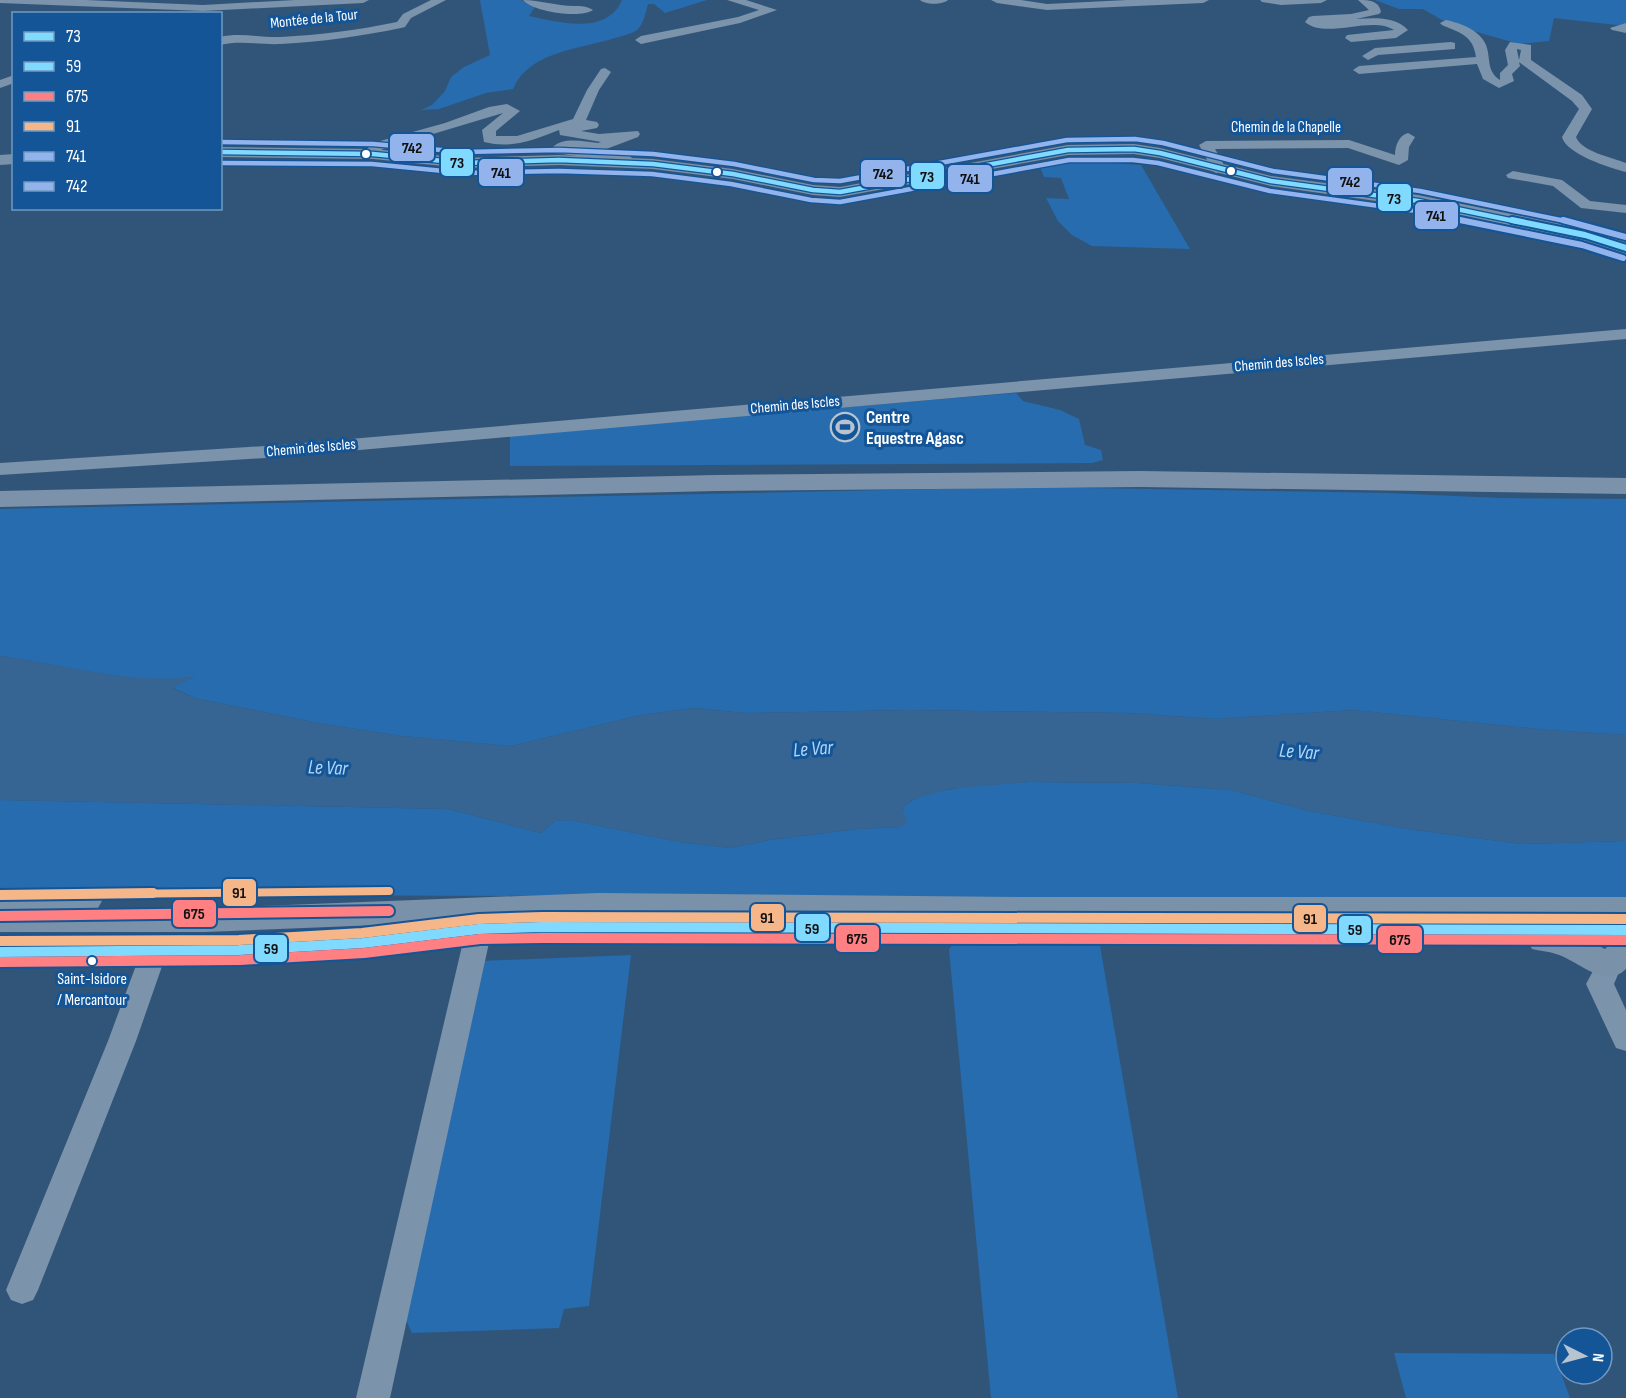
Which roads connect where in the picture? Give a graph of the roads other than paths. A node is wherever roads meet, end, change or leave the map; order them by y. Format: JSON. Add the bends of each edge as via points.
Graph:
{"nodes":[{"id":1,"x":0,"y":0,"type":"edge"},
{"id":2,"x":363,"y":0,"type":"edge"},
{"id":3,"x":440,"y":0,"type":"edge"},
{"id":4,"x":530,"y":0,"type":"edge"},
{"id":5,"x":733,"y":0,"type":"edge"},
{"id":6,"x":926,"y":0,"type":"edge"},
{"id":7,"x":942,"y":0,"type":"edge"},
{"id":8,"x":997,"y":0,"type":"edge"},
{"id":9,"x":1203,"y":0,"type":"edge"},
{"id":10,"x":1266,"y":0,"type":"edge"},
{"id":11,"x":1321,"y":0,"type":"edge"},
{"id":12,"x":1364,"y":0,"type":"edge"},
{"id":13,"x":587,"y":10,"type":"dead end"},
{"id":14,"x":1446,"y":23,"type":"dead end"},
{"id":15,"x":1351,"y":38,"type":"dead end"},
{"id":16,"x":641,"y":40,"type":"dead end"},
{"id":17,"x":222,"y":41,"type":"edge"},
{"id":18,"x":1479,"y":44,"type":"junction"},
{"id":19,"x":1368,"y":56,"type":"dead end"},
{"id":20,"x":1480,"y":60,"type":"junction"},
{"id":21,"x":1359,"y":70,"type":"dead end"},
{"id":22,"x":605,"y":72,"type":"dead end"},
{"id":23,"x":579,"y":121,"type":"junction"},
{"id":24,"x":1408,"y":137,"type":"dead end"},
{"id":25,"x":222,"y":152,"type":"edge"},
{"id":26,"x":368,"y":154,"type":"junction"},
{"id":27,"x":629,"y":162,"type":"junction"},
{"id":28,"x":1626,"y":168,"type":"edge"},
{"id":29,"x":1216,"y":169,"type":"junction"},
{"id":30,"x":1513,"y":175,"type":"dead end"},
{"id":31,"x":1626,"y":209,"type":"edge"},
{"id":32,"x":1626,"y":248,"type":"edge"},
{"id":33,"x":1626,"y":334,"type":"edge"},
{"id":34,"x":0,"y":469,"type":"edge"},
{"id":35,"x":1626,"y":477,"type":"edge"},
{"id":36,"x":1626,"y":486,"type":"edge"},
{"id":37,"x":0,"y":489,"type":"edge"},
{"id":38,"x":0,"y":499,"type":"edge"},
{"id":39,"x":0,"y":899,"type":"edge"},
{"id":40,"x":183,"y":902,"type":"junction"},
{"id":41,"x":598,"y":905,"type":"junction"},
{"id":42,"x":0,"y":906,"type":"edge"},
{"id":43,"x":1626,"y":909,"type":"edge"},
{"id":44,"x":0,"y":920,"type":"edge"},
{"id":45,"x":479,"y":929,"type":"junction"},
{"id":46,"x":1626,"y":930,"type":"edge"},
{"id":47,"x":1474,"y":931,"type":"junction"},
{"id":48,"x":0,"y":938,"type":"edge"},
{"id":49,"x":0,"y":952,"type":"edge"},
{"id":50,"x":154,"y":952,"type":"junction"},
{"id":51,"x":1618,"y":957,"type":"edge"},
{"id":52,"x":1626,"y":1040,"type":"edge"},
{"id":53,"x":22,"y":1290,"type":"dead end"},
{"id":54,"x":373,"y":1398,"type":"edge"}],
"edges":[{"from":1,"to":2,"type":"street","via":[[204,8]]},
{"from":3,"to":17,"type":"street","name":"Montée de la Tour","via":[[407,16],[401,25],[391,27],[304,39],[232,38]]},
{"from":4,"to":13,"type":"street","via":[[541,7]]},
{"from":5,"to":16,"type":"street","via":[[771,10]]},
{"from":6,"to":7,"type":"street"},
{"from":8,"to":9,"type":"street","via":[[1062,7]]},
{"from":10,"to":11,"type":"street"},
{"from":12,"to":15,"type":"street","via":[[1375,12],[1311,22],[1387,23],[1405,33]]},
{"from":14,"to":18,"type":"street","via":[[1469,34]]},
{"from":18,"to":19,"type":"street","via":[[1375,52]]},
{"from":18,"to":20,"type":"street"},
{"from":20,"to":21,"type":"street"},
{"from":20,"to":28,"type":"street","via":[[1492,81],[1505,83],[1506,73],[1514,66],[1514,45],[1527,48],[1525,61],[1586,109],[1569,137],[1570,142]]},
{"from":22,"to":23,"type":"street"},
{"from":23,"to":26,"type":"street","via":[[531,138],[489,139],[489,130],[513,111],[501,108],[378,146]]},
{"from":23,"to":27,"type":"street","via":[[592,125],[566,132],[599,138],[632,136],[600,147],[564,146],[560,150],[624,158]]},
{"from":24,"to":29,"type":"street","name":"Chemin de la Chapelle","via":[[1399,161],[1349,144],[1206,145]]},
{"from":25,"to":26,"type":"main road"},
{"from":26,"to":27,"type":"main road","via":[[464,163]]},
{"from":27,"to":29,"type":"main road","via":[[688,167],[840,192],[1089,149],[1150,151]]},
{"from":29,"to":32,"type":"main road","via":[[1287,184],[1418,201],[1585,235]]},
{"from":30,"to":31,"type":"street","via":[[1557,183],[1586,205]]},
{"from":33,"to":34,"type":"street","name":"Chemin des Iscles","via":[[280,451]]},
{"from":35,"to":37,"type":"highway","via":[[1252,471],[916,472]]},
{"from":36,"to":38,"type":"highway","via":[[1129,479],[716,483]]},
{"from":39,"to":40,"type":"main road"},
{"from":40,"to":41,"type":"main road"},
{"from":40,"to":42,"type":"main road"},
{"from":41,"to":43,"type":"main road"},
{"from":41,"to":44,"type":"main road","via":[[305,918]]},
{"from":45,"to":47,"type":"main road"},
{"from":45,"to":48,"type":"main road","via":[[241,937]]},
{"from":45,"to":50,"type":"main road","via":[[363,943]]},
{"from":45,"to":54,"type":"street"},
{"from":46,"to":47,"type":"main road"},
{"from":47,"to":51,"type":"main road","via":[[1512,940],[1570,944],[1594,960]]},
{"from":49,"to":50,"type":"main road"},
{"from":50,"to":53,"type":"street"},
{"from":51,"to":52,"type":"street","via":[[1600,984]]}]}
